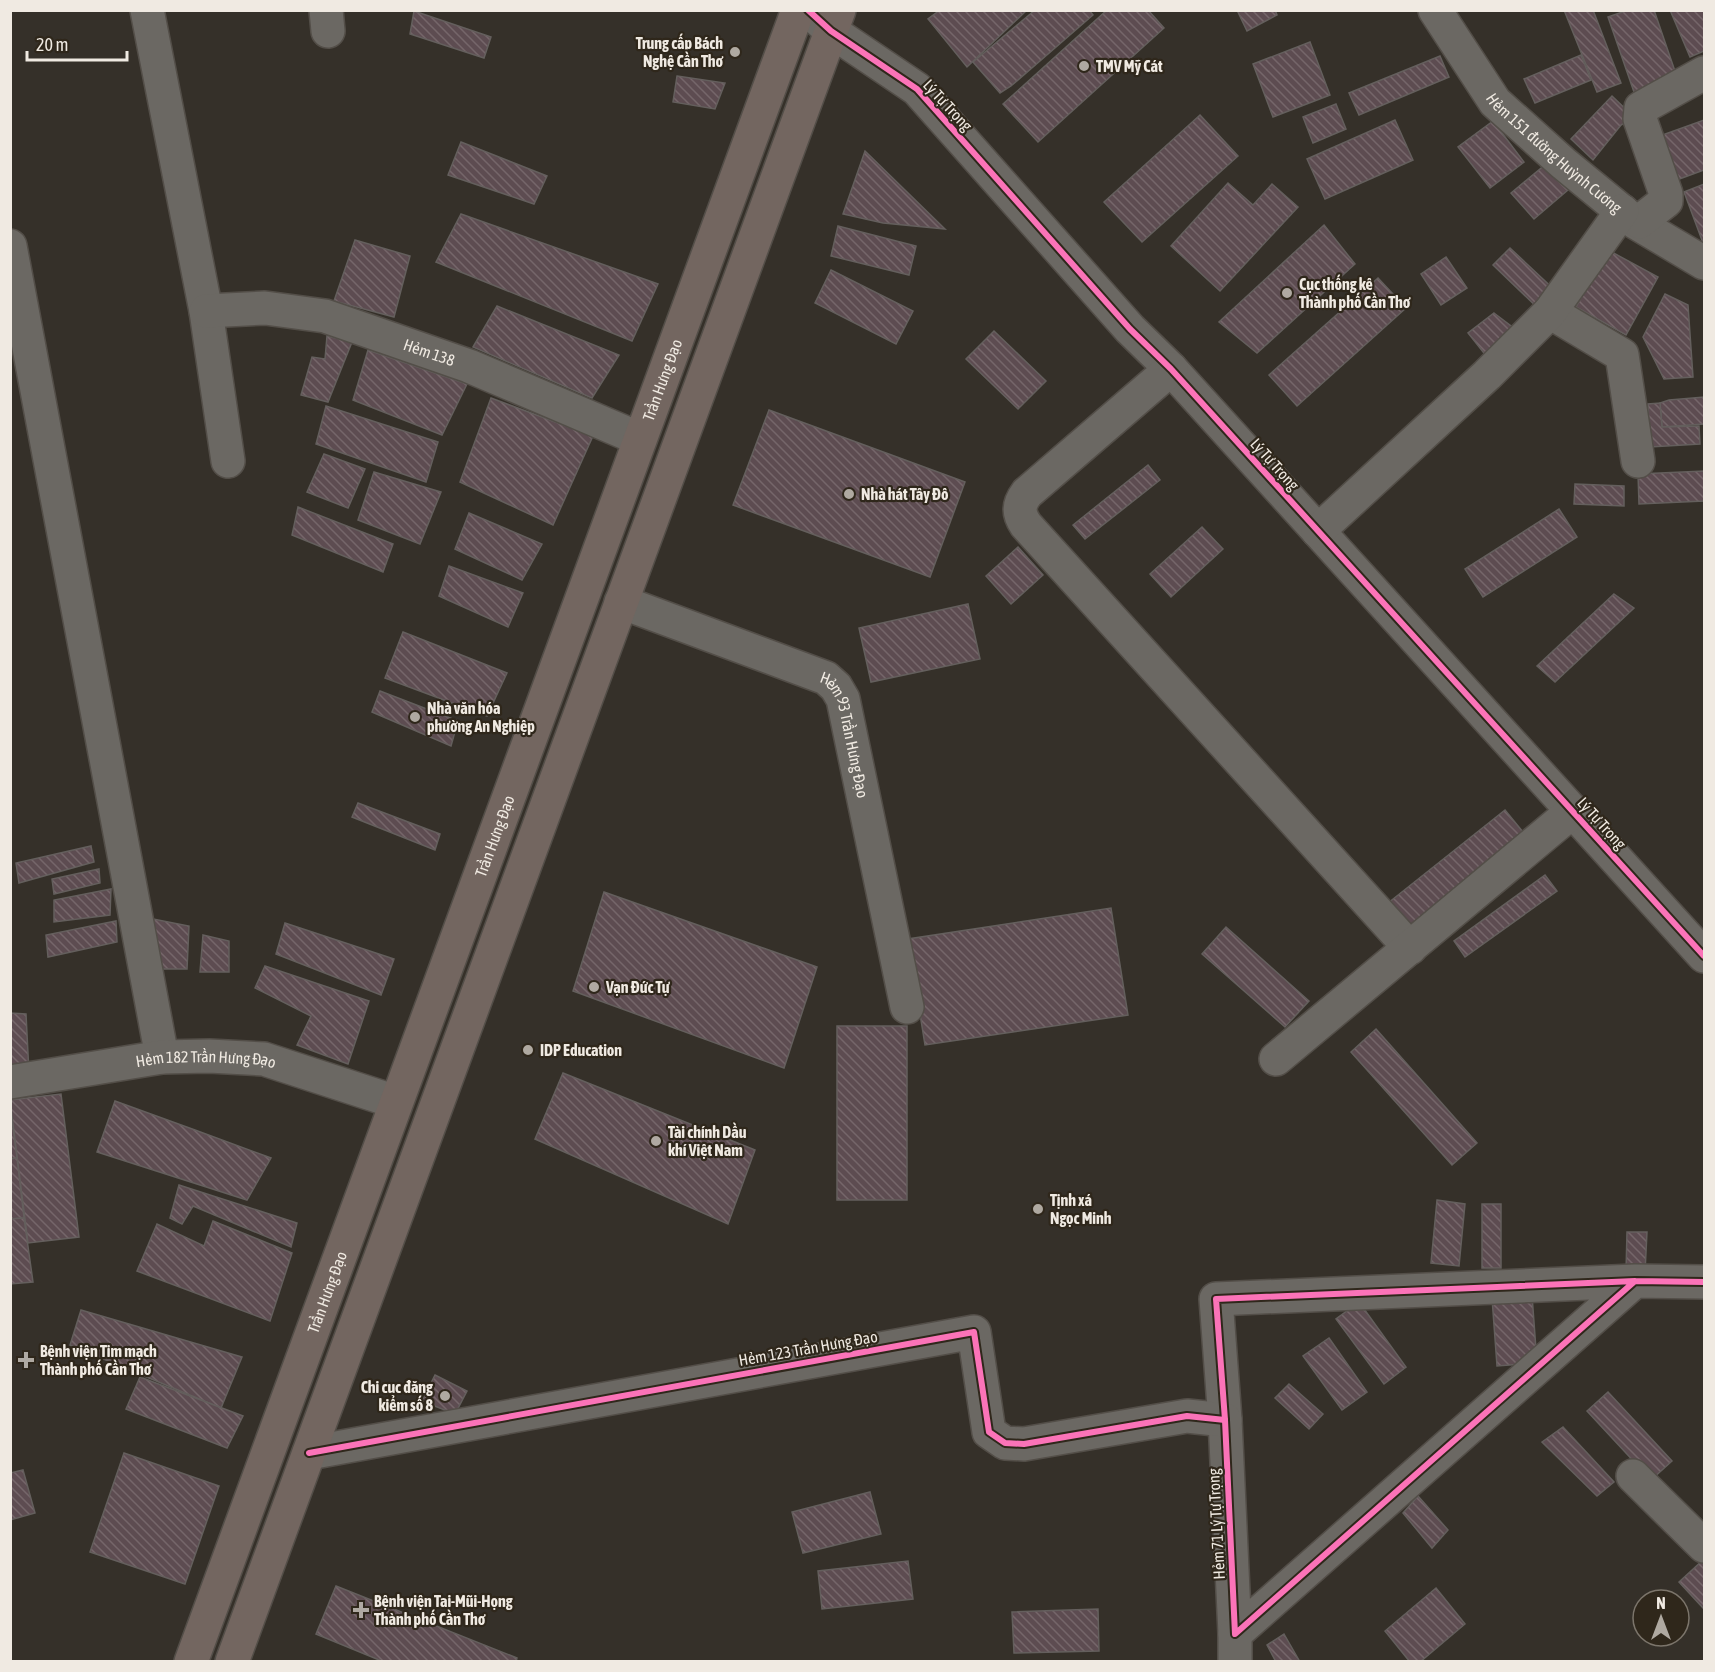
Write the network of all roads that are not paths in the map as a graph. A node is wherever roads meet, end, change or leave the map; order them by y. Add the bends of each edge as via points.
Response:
1 (147, 10) edge
2 (798, 10) edge
3 (1435, 10) edge
4 (826, 17) edge
5 (1704, 73) edge
6 (1630, 217) junction
7 (10, 246) edge
8 (1704, 263) edge
9 (206, 311) junction
10 (1550, 312) junction
11 (1171, 369) junction
12 (640, 439) junction
13 (228, 461) dead end
14 (1638, 461) dead end
15 (1318, 531) junction
16 (621, 602) junction
17 (1573, 811) junction
18 (1410, 948) junction
19 (1704, 956) edge
20 (907, 1007) dead end
21 (162, 1057) junction
22 (1276, 1059) dead end
23 (10, 1082) edge
24 (396, 1102) junction
25 (1635, 1281) junction
26 (1704, 1282) edge
27 (1225, 1420) junction
28 (309, 1453) junction
29 (1633, 1476) dead end
30 (1704, 1546) edge
31 (1235, 1648) edge
32 (191, 1662) edge
33 (232, 1662) edge

1 - 9 street
2 - 12 highway, Trần Hưng Đạo
3 - 6 street, Hẻm 151 đường Huỳnh Cương via 1495,102
4 - 11 street, Lý Tự Trọng via 916,89 1130,329
4 - 16 highway
5 - 6 street via 1641,108 1640,119 1666,201
6 - 8 street, Hẻm 151 đường Huỳnh Cương
6 - 10 street
7 - 21 street
9 - 12 street, Hẻm 138 via 265,308 325,316 469,366
9 - 13 street
10 - 14 street via 1622,355
10 - 15 street
11 - 15 street, Lý Tự Trọng
11 - 18 street via 1027,493 1019,508 1021,517
12 - 24 highway, Trần Hưng Đạo
15 - 17 street, Lý Tự Trọng
16 - 20 street, Hẻm 93 Trần Hưng Đạo via 826,678 836,687 843,699
16 - 28 highway
17 - 18 street
17 - 19 street, Lý Tự Trọng
18 - 22 street
21 - 23 street, Hẻm 182 Trần Hưng Đạo
21 - 24 street, Hẻm 182 Trần Hưng Đạo via 264,1059
24 - 32 highway, Trần Hưng Đạo
25 - 26 street, Hẻm 71 Lý Tự Trọng
25 - 27 street, Hẻm 71 Lý Tự Trọng via 1216,1299
25 - 31 street, Hẻm 71 Lý Tự Trọng
27 - 28 street, Hẻm 123 Trần Hưng Đạo via 1187,1416 1024,1444 1005,1443 988,1432 974,1332
27 - 31 street, Hẻm 71 Lý Tự Trọng
28 - 33 highway
29 - 30 street

